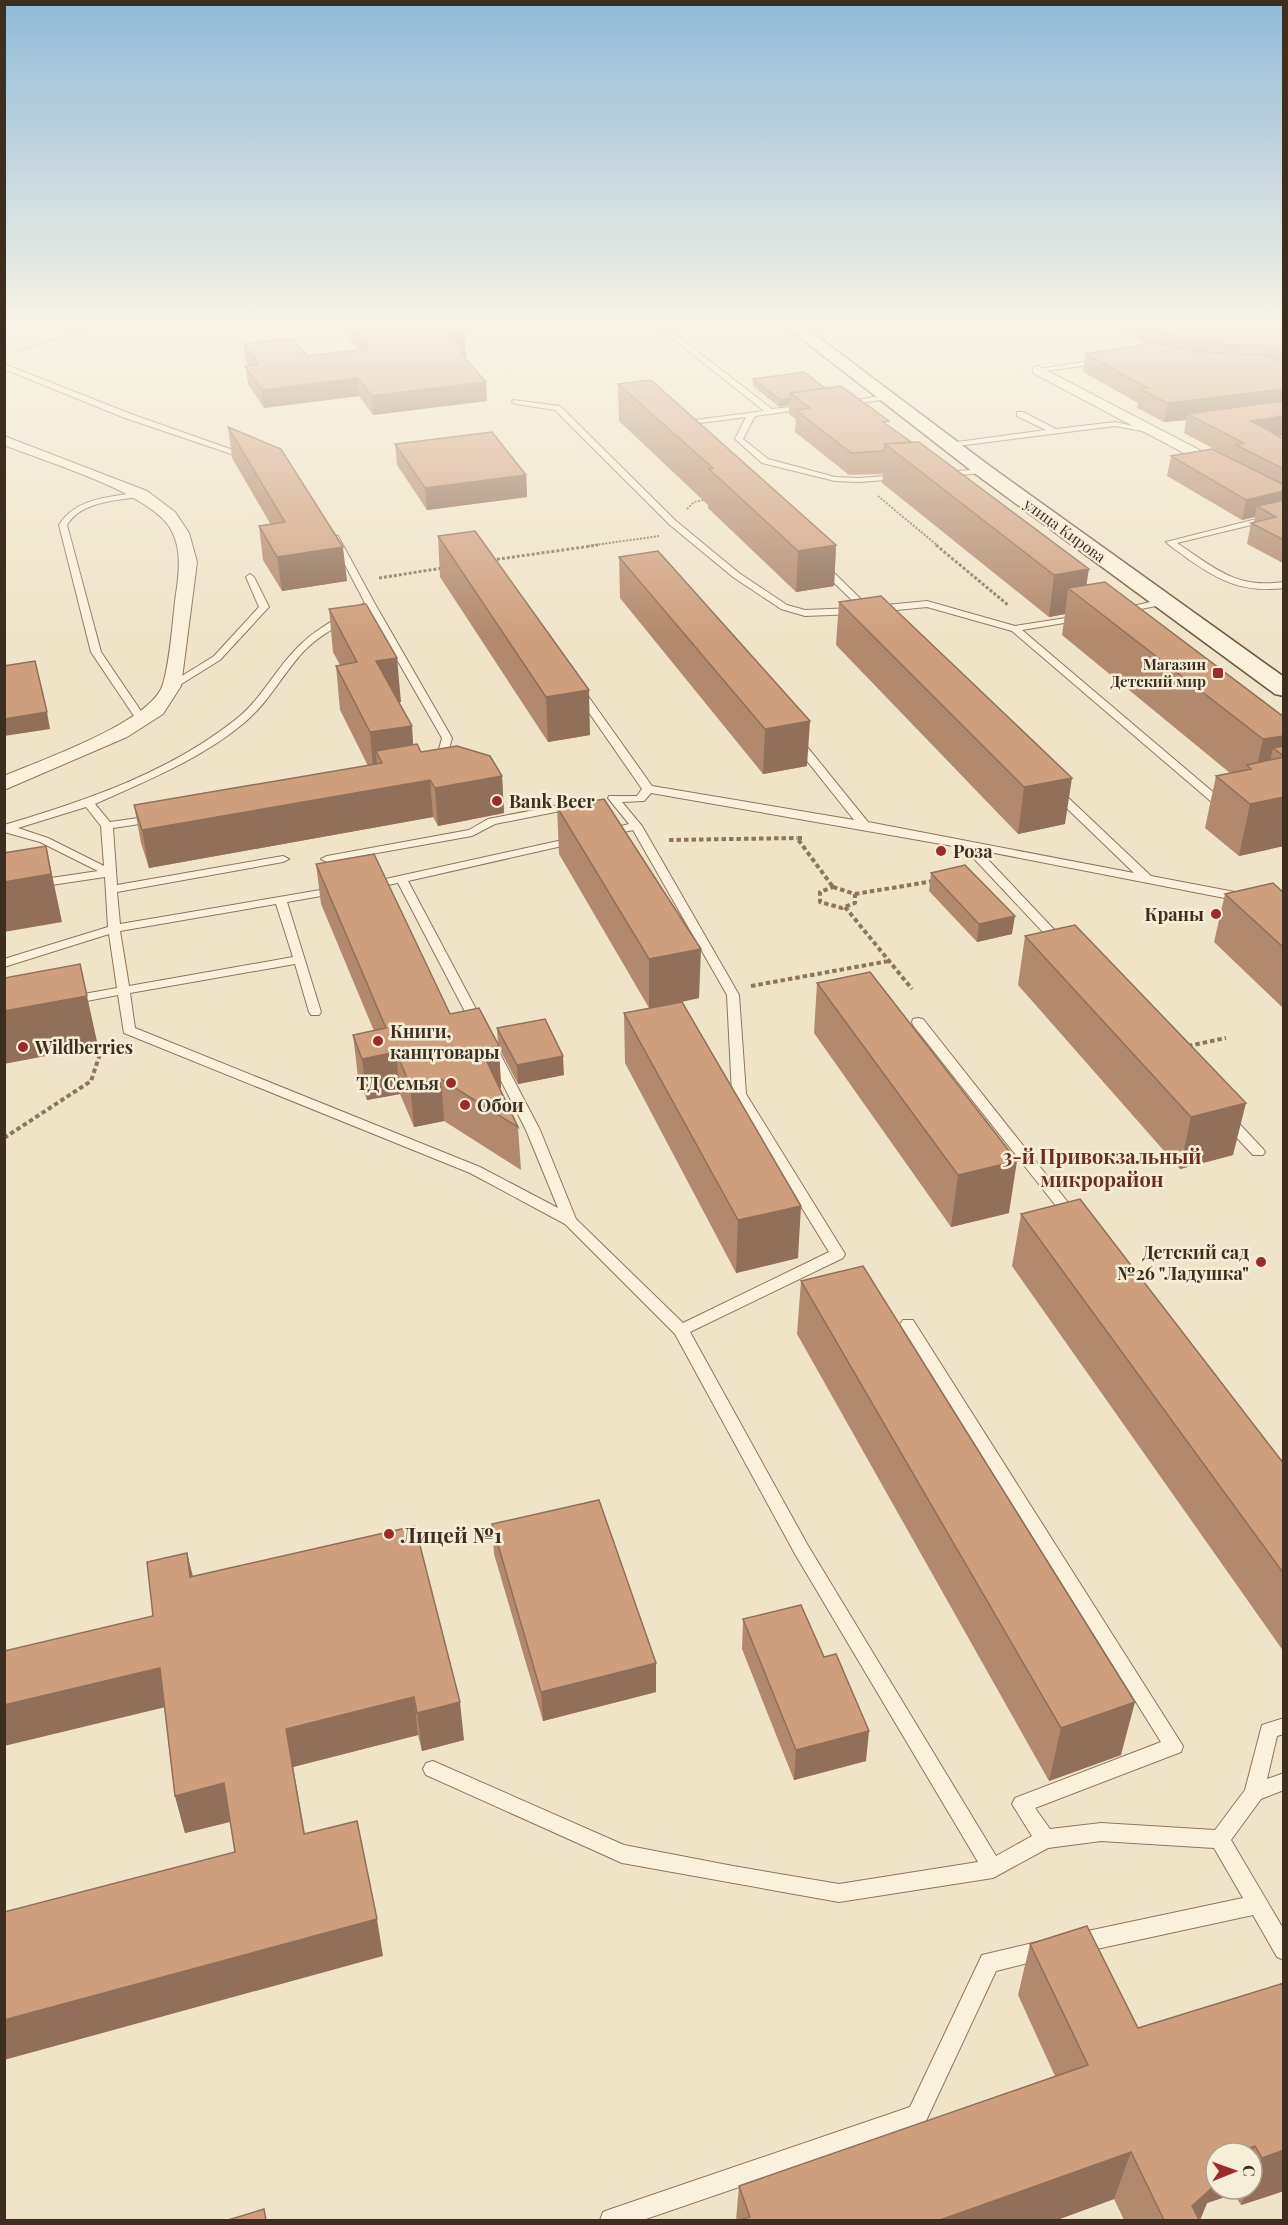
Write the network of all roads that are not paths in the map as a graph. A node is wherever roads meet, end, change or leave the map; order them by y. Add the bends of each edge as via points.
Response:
1 (166, 429) edge
2 (578, 429) edge
3 (678, 429) edge
4 (744, 429) edge
5 (928, 429) edge
6 (1050, 429) edge
7 (1084, 429) edge
8 (1141, 429) edge
9 (1149, 429) edge
10 (1170, 429) edge
11 (1153, 431) junction
12 (682, 433) edge
13 (1058, 433) junction
14 (4, 440) edge
15 (950, 445) junction
16 (256, 459) edge
17 (984, 471) junction
18 (928, 474) edge
19 (906, 476) edge
20 (141, 494) junction
21 (1284, 501) edge
22 (1284, 514) edge
23 (331, 531) edge
24 (819, 563) edge
25 (250, 577) dead end
26 (1284, 585) edge
27 (1163, 602) junction
28 (370, 604) junction
29 (867, 610) junction
30 (1108, 612) edge
31 (1097, 614) edge
32 (1015, 628) junction
33 (574, 683) edge
34 (172, 686) junction
35 (1284, 689) edge
36 (142, 720) junction
37 (789, 732) edge
38 (438, 773) edge
39 (1047, 782) edge
40 (4, 784) edge
41 (648, 789) junction
42 (1240, 798) edge
43 (602, 800) junction
44 (88, 803) junction
45 (166, 817) edge
46 (864, 825) junction
47 (107, 826) junction
48 (636, 826) junction
49 (6, 829) edge
50 (969, 846) junction
51 (283, 859) dead end
52 (327, 859) dead end
53 (110, 873) junction
54 (402, 880) junction
55 (1149, 881) junction
56 (4, 889) edge
57 (111, 890) junction
58 (1250, 899) edge
59 (280, 900) junction
60 (114, 929) junction
61 (1073, 957) edge
62 (300, 959) junction
63 (4, 963) edge
64 (121, 991) junction
65 (63, 1002) edge
66 (315, 1012) dead end
67 (918, 1022) dead end
68 (1218, 1110) edge
69 (1257, 1152) dead end
70 (570, 1221) junction
71 (1079, 1226) edge
72 (908, 1324) dead end
73 (681, 1330) junction
74 (1284, 1726) edge
75 (433, 1769) dead end
76 (1284, 1781) edge
77 (1254, 1793) junction
78 (1045, 1839) junction
79 (1220, 1839) junction
80 (993, 1869) junction
81 (1255, 1905) junction
82 (1284, 1950) edge
83 (611, 2220) edge

1 - 16 lane
2 - 29 lane via 674,523 736,575 784,607 806,613
3 - 12 lane
4 - 19 lane via 739,439 765,461 835,479
5 - 15 main road, улица Кирова
6 - 13 lane
7 - 13 lane
8 - 11 lane
9 - 11 street
10 - 11 street
11 - 21 street
13 - 15 lane
14 - 20 street
15 - 17 main road, улица Кирова
17 - 18 lane
17 - 27 main road, улица Кирова
20 - 34 street via 168,515 181,533 189,562
20 - 36 lane via 84,507 71,513 63,525 96,652
22 - 26 lane via 1170,542 1236,585 1267,589
23 - 28 lane
24 - 29 lane
25 - 34 lane via 264,608 217,658
27 - 30 lane
27 - 35 main road, улица Кирова
28 - 38 lane via 447,738
28 - 44 lane via 312,639 255,709 217,736 148,777
29 - 32 lane via 927,604
31 - 32 lane
32 - 42 lane via 1218,802
33 - 41 lane
34 - 36 street via 167,698
36 - 40 street via 74,755
37 - 46 lane
39 - 55 lane
41 - 43 lane via 640,799
41 - 46 lane
43 - 48 lane
43 - 52 lane via 492,821 472,833
44 - 47 lane
44 - 49 lane
45 - 47 lane
46 - 50 lane
47 - 53 lane
48 - 54 lane
48 - 73 lane via 730,990 739,1094 838,1254
49 - 53 lane via 44,840
50 - 55 lane
50 - 61 lane
51 - 57 lane
53 - 56 lane
53 - 57 lane
54 - 59 lane
54 - 70 lane via 533,1130
55 - 58 lane
57 - 60 lane
59 - 60 lane
59 - 62 lane
60 - 63 lane
60 - 64 lane
62 - 64 lane
62 - 66 lane
64 - 65 lane
64 - 70 lane via 129,1030 475,1170
67 - 71 lane
68 - 69 lane
70 - 73 lane
72 - 78 lane via 1174,1746 1022,1804
73 - 80 lane via 801,1550
74 - 77 lane via 1269,1731
75 - 80 lane via 622,1854 733,1875 839,1893
76 - 77 lane
77 - 79 lane
78 - 79 lane via 1101,1832
78 - 80 lane
79 - 81 lane
81 - 82 lane
81 - 83 lane via 989,1962 916,2115

